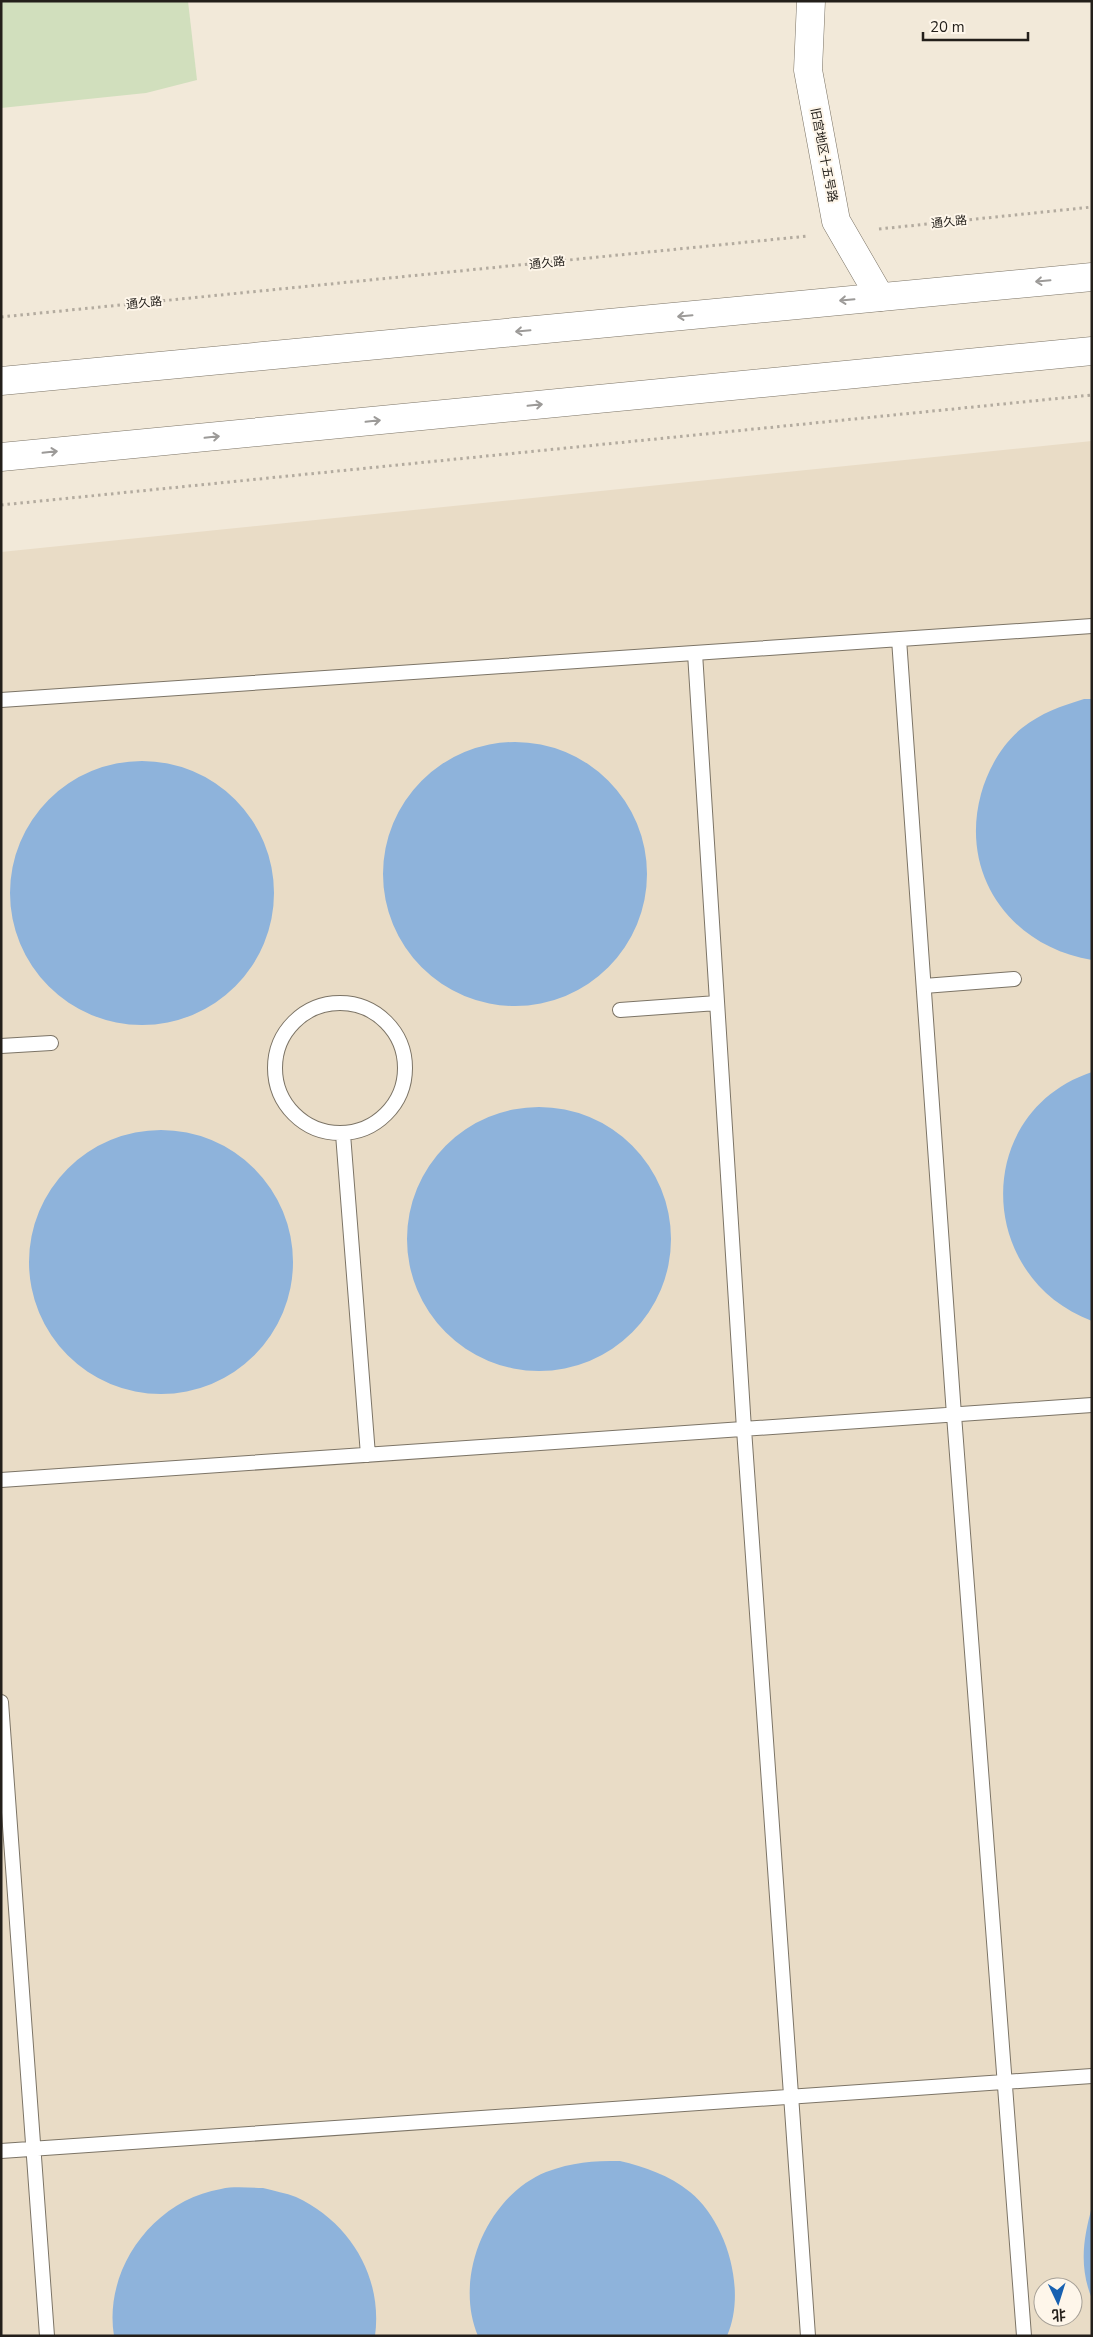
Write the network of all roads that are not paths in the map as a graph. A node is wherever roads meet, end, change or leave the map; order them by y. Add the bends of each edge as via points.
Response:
1 (811, 1) edge
2 (1092, 277) edge
3 (880, 297) junction
4 (1092, 351) edge
5 (1, 381) edge
6 (1, 457) edge
7 (1092, 626) edge
8 (900, 639) junction
9 (695, 653) junction
10 (1, 700) edge
11 (1014, 979) dead end
12 (924, 986) junction
13 (717, 1003) junction
14 (620, 1010) dead end
15 (51, 1042) dead end
16 (1, 1046) edge
17 (344, 1134) junction
18 (1092, 1405) edge
19 (954, 1415) junction
20 (744, 1429) junction
21 (368, 1455) junction
22 (1, 1480) edge
23 (1, 1702) edge
24 (1092, 2076) edge
25 (1005, 2082) junction
26 (791, 2097) junction
27 (34, 2149) junction
28 (1, 2151) edge
29 (47, 2336) edge
30 (808, 2336) edge
31 (1024, 2336) edge

1 - 3 main road, 旧宫地区十五号路 via 808,70 836,221
2 -> 3 main road
3 -> 5 main road
6 -> 4 main road
7 - 8 lane
8 - 9 lane
8 - 12 lane
9 - 10 lane
9 - 13 lane
11 - 12 lane
12 - 19 lane
13 - 14 lane
13 - 20 lane
15 - 16 lane
17 - 17 lane via 317,1130 290,1112 276,1086 274,1058 283,1034 300,1016 326,1004 349,1003 376,1013 394,1029 405,1053 405,1084 393,1108 372,1127
17 - 21 lane
18 - 19 lane
19 - 20 lane
19 - 25 lane
20 - 21 lane
20 - 26 lane
21 - 22 lane
23 - 27 lane
24 - 25 lane
25 - 26 lane
25 - 31 lane
26 - 27 lane
26 - 30 lane
27 - 28 lane
27 - 29 lane

